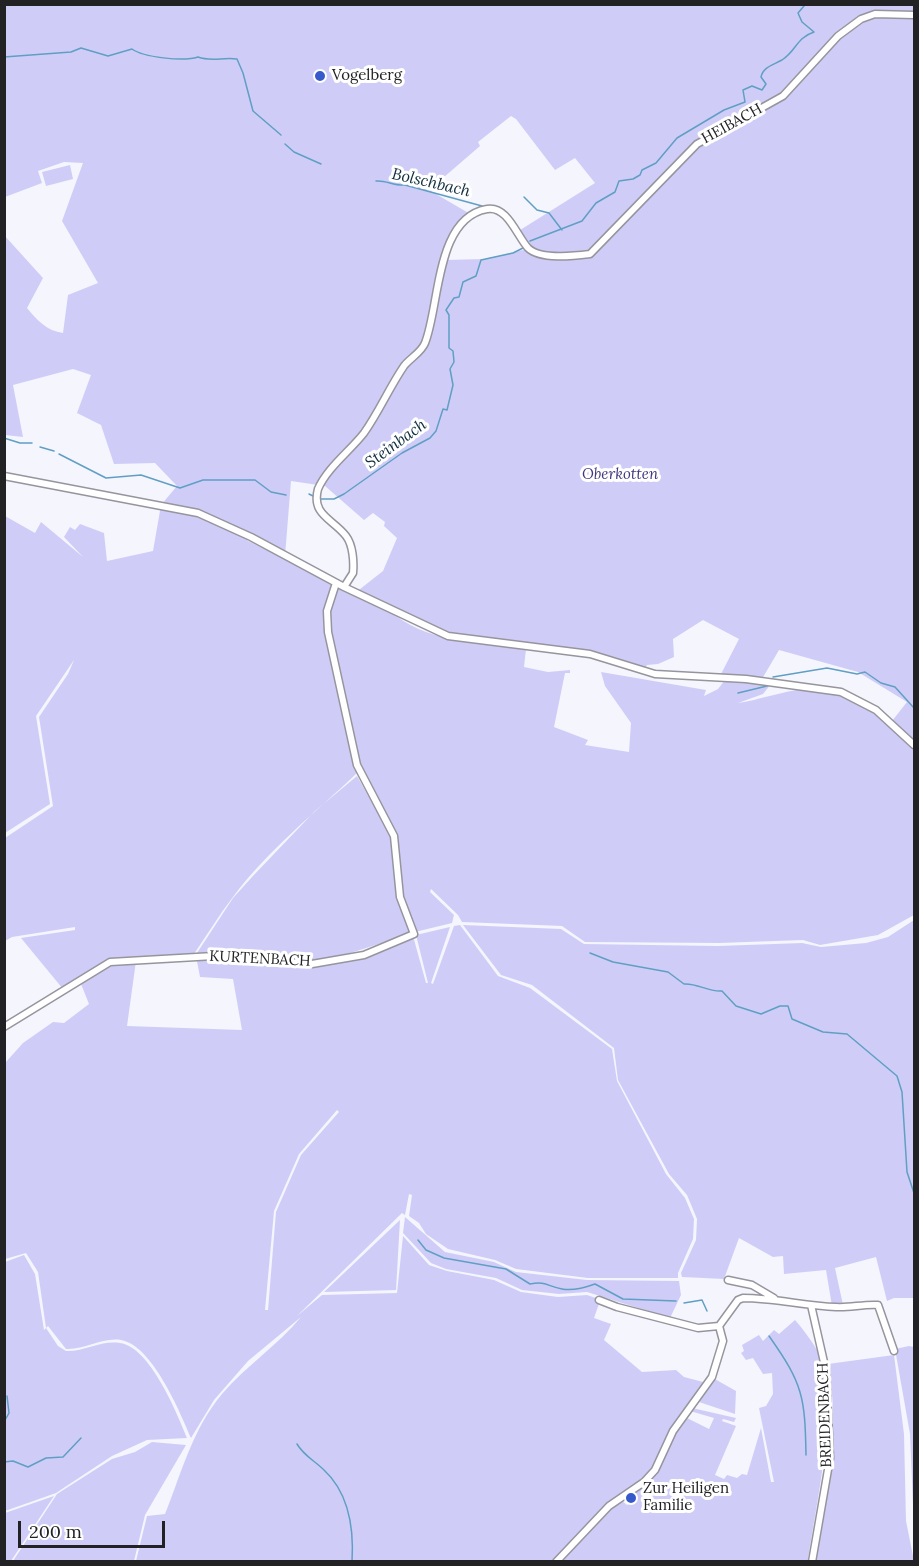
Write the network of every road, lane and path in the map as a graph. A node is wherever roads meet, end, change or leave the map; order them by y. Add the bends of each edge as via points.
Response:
1 (915, 15) edge
2 (4, 476) edge
3 (336, 583) junction
4 (344, 587) junction
5 (915, 745) edge
6 (4, 1027) edge
7 (728, 1280) dead end
8 (776, 1299) junction
9 (599, 1300) dead end
10 (811, 1305) junction
11 (719, 1326) junction
12 (894, 1351) dead end
13 (556, 1562) edge
14 (812, 1562) edge

1 - 4 street, HEIBACH via 875,14 861,19 838,36 783,96 697,144 590,254 555,256 528,248 497,210 469,217 447,247 423,346 406,364 370,423 323,480 317,493 322,516 344,534 351,548 353,573
2 - 3 street via 198,513
3 - 4 street
3 - 6 street, KURTENBACH via 327,612 328,632 357,765 394,836 400,897 414,934 364,955 312,964 214,956 110,962
4 - 5 street via 448,636 594,655 662,675 746,679 851,696 872,707
7 - 8 street via 753,1286
8 - 10 street
8 - 11 street via 738,1300
9 - 11 street via 698,1328
10 - 12 street via 878,1305
10 - 14 street, BREIDENBACH via 826,1371 830,1458
11 - 13 street via 723,1341 712,1377 673,1431 655,1470 609,1506

